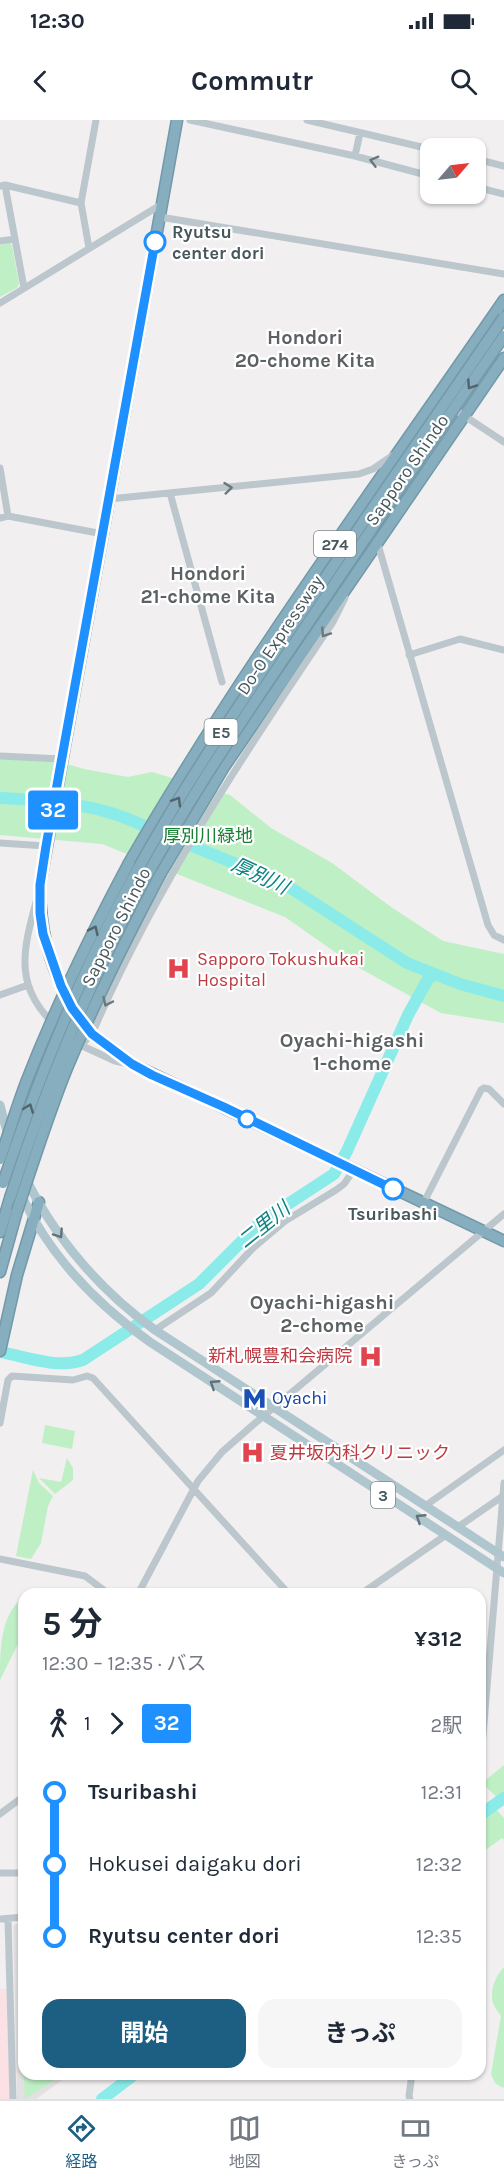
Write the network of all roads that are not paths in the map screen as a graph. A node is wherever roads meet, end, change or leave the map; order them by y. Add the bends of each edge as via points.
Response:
1 (96, 120) edge
2 (177, 120) edge
3 (190, 120) edge
4 (307, 120) edge
5 (360, 133) junction
6 (420, 147) edge
7 (355, 156) junction
8 (486, 161) edge
9 (504, 164) edge
10 (420, 173) edge
11 (2, 186) edge
12 (486, 190) edge
13 (504, 194) edge
14 (81, 203) junction
15 (162, 204) junction
16 (160, 217) junction
17 (15, 239) junction
18 (0, 241) edge
19 (89, 248) junction
20 (504, 274) edge
21 (24, 288) junction
22 (504, 300) edge
23 (0, 303) edge
24 (504, 317) edge
25 (504, 336) edge
26 (504, 358) edge
27 (438, 398) junction
28 (464, 416) junction
29 (504, 442) edge
30 (402, 448) junction
31 (0, 468) edge
32 (170, 493) junction
33 (109, 500) junction
34 (8, 516) junction
35 (0, 518) edge
36 (103, 534) junction
37 (377, 542) junction
38 (363, 563) junction
39 (504, 650) edge
40 (409, 655) junction
41 (222, 682) dead end
42 (0, 756) edge
43 (61, 765) junction
44 (47, 841) junction
45 (0, 843) edge
46 (40, 885) junction
47 (504, 940) edge
48 (27, 986) junction
49 (0, 995) edge
50 (92, 1034) junction
51 (78, 1044) junction
52 (132, 1064) junction
53 (504, 1104) edge
54 (0, 1105) edge
55 (3, 1131) edge
56 (0, 1149) edge
57 (0, 1159) edge
58 (349, 1169) junction
59 (4, 1191) edge
60 (39, 1202) junction
61 (423, 1204) junction
62 (504, 1214) edge
63 (33, 1221) junction
64 (482, 1231) junction
65 (0, 1232) edge
66 (504, 1241) edge
67 (0, 1272) edge
68 (152, 1328) junction
69 (1, 1347) edge
70 (274, 1407) junction
71 (263, 1416) junction
72 (0, 1423) edge
73 (504, 1450) edge
74 (504, 1483) edge
75 (194, 1488) junction
76 (503, 1496) edge
77 (425, 1506) junction
78 (458, 1527) junction
79 (446, 1535) junction
80 (500, 1555) edge
81 (0, 1559) edge
82 (500, 1570) edge
83 (101, 1588) edge
84 (141, 1588) edge
85 (285, 1588) edge
86 (370, 1588) edge
87 (486, 1711) edge
88 (18, 1800) edge
89 (0, 1814) edge
90 (18, 1873) edge
91 (0, 1874) edge
92 (4, 1919) edge
93 (411, 2080) edge
94 (13, 2099) edge
95 (410, 2099) edge

1 - 14 street
2 - 15 highway
3 - 7 street
4 - 5 street
5 - 6 street
5 - 7 street
10 -> 7 street
8 - 9 street
11 - 14 street
11 - 17 street
12 - 13 street
14 - 19 street
15 - 16 highway
15 - 19 street
16 - 20 street
16 - 33 highway
17 - 18 street
17 - 21 street
19 - 21 street
21 - 23 street
22 - 27 highway, Sapporo Shindo / 274
59 -> 24 highway, Do-O Expressway / E5, bridge via 22,1126 68,1010 101,938 176,801
25 -> 59 highway, Do-O Expressway / E5, bridge via 263,688 157,857 110,945
26 - 28 highway, Sapporo Shindo / 274
27 - 28 street
27 - 30 highway, Sapporo Shindo / 274
28 - 29 street
28 - 37 highway, Sapporo Shindo / 274
32 -> 30 street via 359,474 381,465
57 -> 30 highway, Sapporo Shindo / 274, bridge via 26,1081 61,999 101,916 170,791
31 - 34 street
32 - 33 street
32 - 41 street
33 - 36 highway
34 - 35 street
34 - 36 street
36 - 43 highway
37 - 38 highway, Sapporo Shindo / 274
37 - 40 street
38 -> 50 street via 333,622 217,797 172,875
38 - 67 highway, Sapporo Shindo / 274, bridge via 224,767 144,904 86,1024 47,1123
39 - 40 street via 460,639
40 - 47 street via 488,925 494,935
42 - 43 street
43 - 44 highway
44 - 45 street
44 - 46 highway
46 - 48 street via 25,951
46 - 50 highway via 40,913 51,962 72,1008
48 - 49 street
48 - 51 street via 45,1016
50 - 51 street
50 - 52 highway
51 - 52 street via 115,1061
52 - 58 highway
53 - 61 street via 489,1089 481,1090
54 - 55 main road, 3
55 - 60 main road, 3
56 - 63 main road, 3
58 - 61 highway
58 - 68 street via 344,1184 272,1232 211,1293
59 - 65 highway, Do-O Expressway / E5
60 - 63 highway
60 -> 68 main road, 3 via 59,1236 81,1262 119,1303
61 - 64 highway
62 - 64 street
63 - 69 highway via 16,1275
71 -> 63 main road, 3 via 126,1325 81,1282
64 - 66 highway
64 - 70 street
68 - 70 main road, 3
70 - 71 street
70 - 77 main road, 3
71 - 75 street via 227,1448
79 -> 71 main road, 3
72 - 75 street via 12,1376 73,1380 90,1376
73 - 77 street
74 - 76 street
75 - 84 street
75 - 85 street
76 - 78 street
76 - 80 street
77 - 78 main road, 3
78 - 80 main road, 3
79 - 82 main road, 3
79 - 86 street
80 - 82 street
81 - 83 street via 85,1576
82 - 87 street
88 - 89 street
90 - 91 street
92 - 94 street
93 - 95 street

